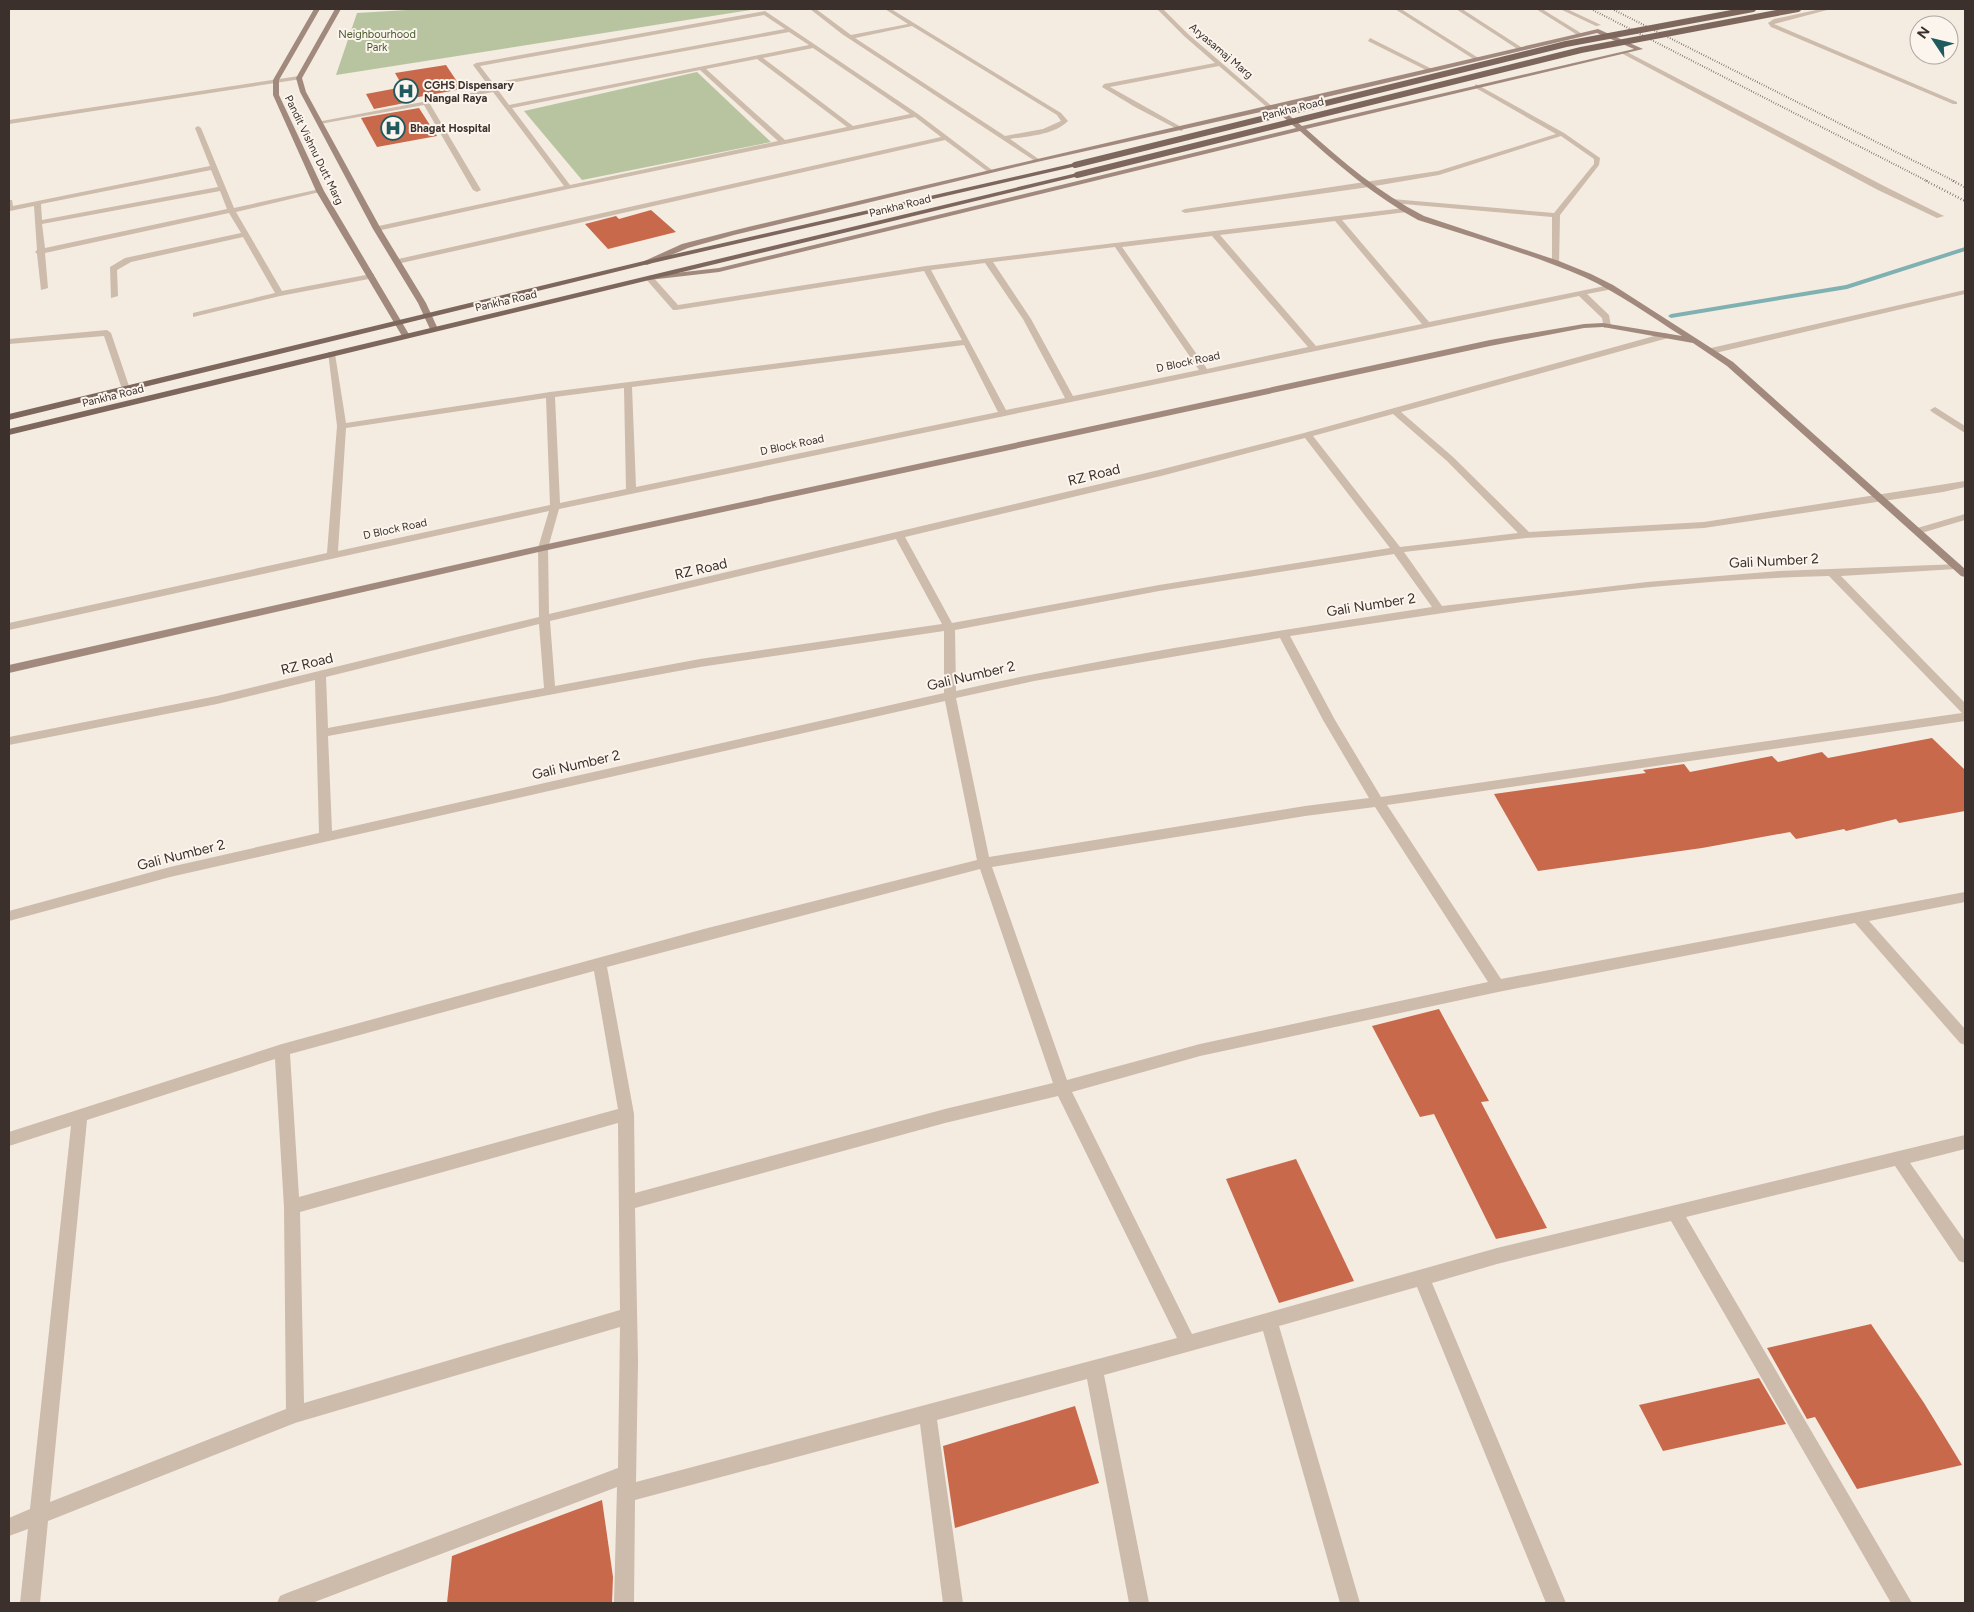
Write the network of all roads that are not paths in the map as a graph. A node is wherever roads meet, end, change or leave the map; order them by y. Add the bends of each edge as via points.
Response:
1 (317, 9) edge
2 (338, 9) edge
3 (813, 9) edge
4 (888, 9) edge
5 (1160, 9) edge
6 (1398, 9) edge
7 (1459, 9) edge
8 (1539, 9) edge
9 (1563, 9) edge
10 (1753, 9) edge
11 (1798, 9) edge
12 (1828, 9) edge
13 (915, 24) junction
14 (1598, 25) dead end
15 (789, 30) junction
16 (1581, 35) junction
17 (851, 37) junction
18 (1370, 40) dead end
19 (813, 46) junction
20 (1521, 48) junction
21 (1625, 53) junction
22 (758, 57) junction
23 (1477, 59) junction
24 (1222, 64) junction
25 (701, 68) junction
26 (1430, 70) junction
27 (299, 78) junction
28 (276, 80) junction
29 (1476, 86) junction
30 (493, 87) junction
31 (426, 103) junction
32 (1955, 103) dead end
33 (507, 107) junction
34 (1273, 107) junction
35 (916, 115) junction
36 (9, 122) edge
37 (320, 122) junction
38 (198, 128) dead end
39 (1300, 128) junction
40 (854, 129) junction
41 (1181, 129) junction
42 (1562, 134) junction
43 (946, 138) junction
44 (1005, 138) junction
45 (784, 144) junction
46 (1037, 160) junction
47 (214, 167) junction
48 (990, 171) junction
49 (1369, 185) junction
50 (568, 187) junction
51 (222, 188) junction
52 (320, 190) junction
53 (477, 190) dead end
54 (1392, 201) junction
55 (9, 202) edge
56 (37, 203) junction
57 (231, 210) junction
58 (1185, 210) dead end
59 (1404, 210) junction
60 (1556, 215) junction
61 (1940, 216) dead end
62 (1338, 219) junction
63 (38, 223) junction
64 (377, 230) junction
65 (245, 234) junction
66 (1215, 234) junction
67 (1117, 245) junction
68 (39, 252) junction
69 (988, 260) junction
70 (397, 262) junction
71 (644, 263) junction
72 (1556, 263) junction
73 (926, 268) junction
74 (371, 276) junction
75 (649, 278) junction
76 (1610, 286) junction
77 (44, 288) dead end
78 (1965, 292) edge
79 (1581, 293) junction
80 (280, 294) junction
81 (114, 296) dead end
82 (196, 315) dead end
83 (427, 317) junction
84 (399, 323) junction
85 (1427, 325) junction
86 (1607, 326) junction
87 (434, 329) junction
88 (406, 336) junction
89 (1665, 336) junction
90 (1694, 341) junction
91 (9, 342) edge
92 (967, 342) junction
93 (1313, 348) junction
94 (1711, 351) junction
95 (331, 354) junction
96 (1204, 371) junction
97 (628, 384) junction
98 (126, 389) junction
99 (550, 395) junction
100 (1070, 399) junction
101 (1395, 410) junction
102 (1935, 410) dead end
103 (1003, 413) junction
104 (9, 418) edge
105 (342, 426) junction
106 (1965, 430) edge
107 (9, 432) edge
108 (1308, 435) junction
109 (1965, 484) edge
110 (631, 491) junction
111 (1881, 498) junction
112 (555, 507) junction
113 (1965, 517) edge
114 (1918, 531) junction
115 (1526, 535) junction
116 (900, 536) junction
117 (543, 548) junction
118 (1397, 550) junction
119 (332, 556) junction
120 (1956, 566) junction
121 (1832, 573) junction
122 (1965, 574) edge
123 (1439, 610) junction
124 (544, 619) junction
125 (9, 626) edge
126 (949, 627) junction
127 (1283, 634) junction
128 (9, 669) edge
129 (320, 674) junction
130 (550, 691) junction
131 (950, 696) junction
132 (1965, 710) edge
133 (1965, 717) edge
134 (322, 734) junction
135 (9, 741) edge
136 (1378, 802) junction
137 (326, 837) junction
138 (984, 863) junction
139 (1965, 897) edge
140 (9, 916) edge
141 (1858, 917) junction
142 (600, 964) junction
143 (1498, 986) junction
144 (1965, 1039) edge
145 (282, 1050) junction
146 (1062, 1088) junction
147 (626, 1114) junction
148 (80, 1116) junction
149 (9, 1139) edge
150 (1965, 1142) edge
151 (1898, 1158) junction
152 (627, 1203) junction
153 (292, 1207) junction
154 (1675, 1213) junction
155 (1965, 1255) edge
156 (1422, 1278) junction
157 (628, 1316) junction
158 (1269, 1321) junction
159 (1188, 1343) junction
160 (1094, 1369) junction
161 (927, 1413) junction
162 (295, 1414) junction
163 (626, 1474) junction
164 (626, 1494) junction
165 (41, 1514) junction
166 (9, 1527) edge
167 (30, 1603) edge
168 (287, 1603) edge
169 (624, 1603) edge
170 (953, 1603) edge
171 (1139, 1603) edge
172 (1350, 1603) edge
173 (1556, 1603) edge
174 (1902, 1603) edge

1 - 28 street, Pandit Vishnu Dutt Marg
2 - 27 street, Pandit Vishnu Dutt Marg
3 - 17 street
4 - 13 street
5 - 24 street, Aryasamaj Marg
6 - 23 street
7 - 20 street
8 - 16 street
9 - 14 street
10 - 71 main road, Pankha Road, bridge via 1566,44 1075,165
11 - 75 main road, Pankha Road, bridge via 1581,50
12 - 32 street via 1771,23 1812,44
13 - 17 street
13 - 44 street via 1066,121 1047,130
15 - 19 street
15 - 30 street
15 - 30 street via 765,13 476,65
16 - 20 street
16 - 21 street via 1602,31 1640,49
17 - 44 street
18 - 26 street
19 - 22 street
19 - 35 street
20 - 23 street
21 - 29 street
21 - 61 street
22 - 25 street
22 - 40 street
23 - 26 street
24 - 34 street, Aryasamaj Marg
24 - 41 street via 1104,86
25 - 33 street
25 - 45 street
26 - 34 street
27 - 28 street
27 - 37 street, Pandit Vishnu Dutt Marg
28 - 36 street
28 - 52 street, Pandit Vishnu Dutt Marg via 276,95 282,110
29 - 39 street
29 - 42 street
30 - 31 street
30 - 33 street
31 - 37 street
31 - 53 street
33 - 50 street
34 - 39 street
34 - 41 street
35 - 40 street
35 - 43 street
37 - 64 street, Pandit Vishnu Dutt Marg
38 - 47 street
39 - 49 street
39 - 75 street via 719,270
40 - 45 street
41 - 46 street
42 - 49 street via 1439,173
42 - 60 street via 1597,158 1597,164
43 - 48 street
43 - 70 street
44 - 46 street
45 - 50 street
46 - 48 street
47 - 51 street
47 - 56 street
48 - 71 street via 732,233 685,246
49 - 54 street
49 - 58 street
50 - 64 street
51 - 57 street
51 - 63 street
52 - 57 street
52 - 74 street, Pandit Vishnu Dutt Marg
54 - 59 street
54 - 60 street
55 - 56 street via 10,209
56 - 63 street
57 - 65 street
57 - 68 street
59 - 62 street
59 - 72 street
60 - 72 street
62 - 66 street
62 - 85 street
63 - 68 street
64 - 70 street, Pandit Vishnu Dutt Marg
65 - 80 street
65 - 81 street via 128,260 113,269
66 - 67 street
66 - 93 street
67 - 69 street
67 - 96 street
68 - 77 street
69 - 73 street
69 - 100 street via 1027,319
70 - 83 street, Pandit Vishnu Dutt Marg
71 - 83 main road, Pankha Road
72 - 76 street
73 - 75 street via 676,308
73 - 92 street
74 - 80 street
74 - 84 street, Pandit Vishnu Dutt Marg
75 - 87 main road, Pankha Road
76 - 79 street, D Block Road
76 - 90 street
78 - 94 street
79 - 85 street, D Block Road
79 - 86 street via 1606,317
80 - 82 street
83 - 84 main road, Pankha Road
83 - 87 street, Pandit Vishnu Dutt Marg
84 - 88 street, Pandit Vishnu Dutt Marg
84 - 98 main road, Pankha Road
85 - 93 street, D Block Road
86 - 89 street
86 - 117 street via 1584,326 1471,347
87 - 88 main road, Pankha Road
88 - 95 main road, Pankha Road
89 - 90 street
89 - 101 street, RZ Road
90 - 94 street
91 - 98 street via 107,333
92 - 97 street
92 - 103 street
93 - 96 street, D Block Road
94 - 111 street via 1730,364
95 - 105 street
95 - 107 main road, Pankha Road
96 - 100 street, D Block Road
97 - 99 street
97 - 110 street
98 - 104 main road, Pankha Road
99 - 105 street
99 - 112 street
100 - 103 street, D Block Road
101 - 108 street, RZ Road
101 - 115 street via 1450,459
102 - 106 street
103 - 110 street, D Block Road
105 - 119 street
108 - 116 street, RZ Road
108 - 118 street
109 - 111 street
110 - 112 street, D Block Road
111 - 114 street
111 - 115 street via 1704,525
112 - 117 street
112 - 119 street, D Block Road
113 - 114 street
114 - 120 street
115 - 118 street
116 - 124 street, RZ Road
116 - 126 street
117 - 124 street
117 - 128 street
118 - 123 street
118 - 126 street via 1159,588
119 - 125 street, D Block Road
120 - 121 street, Gali Number 2
120 - 122 street
121 - 123 street, Gali Number 2 via 1647,585
121 - 132 street
123 - 127 street, Gali Number 2
124 - 129 street, RZ Road
124 - 130 street
126 - 130 street via 700,663
126 - 131 street
127 - 131 street, Gali Number 2 via 1034,677
127 - 136 street
129 - 134 street
129 - 135 street, RZ Road via 217,700
130 - 134 street
131 - 137 street, Gali Number 2
131 - 138 street
133 - 136 street
134 - 137 street
136 - 138 street
136 - 143 street
137 - 140 street, Gali Number 2 via 170,872
138 - 142 street
138 - 146 street
139 - 141 street
141 - 143 street
141 - 144 street
142 - 145 street
142 - 147 street
143 - 146 street via 1200,1050
145 - 148 street
145 - 153 street
146 - 152 street via 945,1116
146 - 159 street
147 - 152 street
147 - 153 street
148 - 149 street
148 - 165 street
150 - 151 street
151 - 154 street
151 - 155 street
152 - 157 street
153 - 162 street
154 - 156 street via 1497,1256
154 - 174 street
156 - 158 street
156 - 173 street
157 - 162 street
157 - 163 street
158 - 159 street
158 - 172 street
159 - 160 street
160 - 161 street
160 - 171 street
161 - 164 street
161 - 170 street
162 - 165 street
163 - 164 street
163 - 168 street
164 - 169 street
165 - 166 street
165 - 167 street

